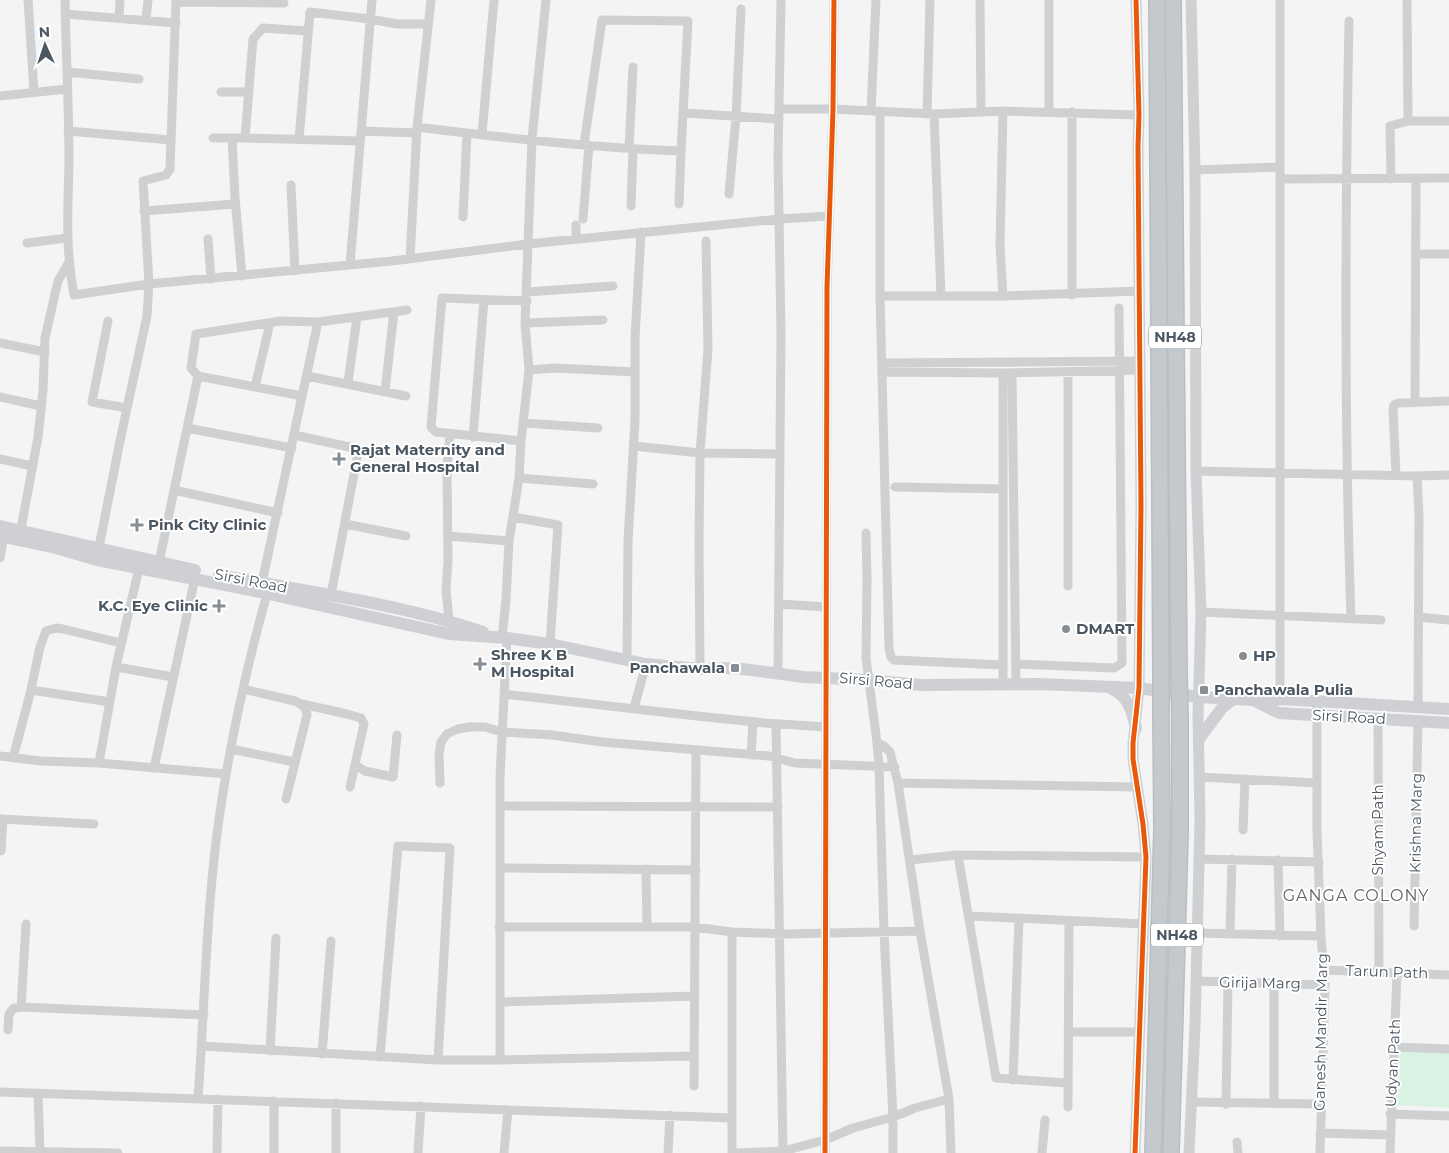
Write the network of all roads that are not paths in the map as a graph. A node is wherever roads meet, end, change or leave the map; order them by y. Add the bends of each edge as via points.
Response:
1 (28, 0) edge
2 (65, 0) edge
3 (120, 0) edge
4 (148, 0) edge
5 (372, 0) edge
6 (431, 0) edge
7 (494, 0) edge
8 (546, 0) edge
9 (781, 0) edge
10 (834, 0) edge
11 (876, 0) edge
12 (930, 0) edge
13 (980, 0) edge
14 (1049, 0) edge
15 (1136, 0) edge
16 (1156, 0) edge
17 (1173, 0) edge
18 (1191, 0) edge
19 (1280, 0) edge
20 (1407, 0) edge
21 (176, 1) edge
22 (253, 1) edge
23 (284, 3) dead end
24 (741, 9) dead end
25 (65, 14) junction
26 (119, 18) junction
27 (370, 19) junction
28 (146, 20) junction
29 (1349, 21) dead end
30 (176, 23) junction
31 (428, 24) junction
32 (308, 31) junction
33 (633, 67) dead end
34 (67, 72) junction
35 (139, 79) dead end
36 (67, 89) junction
37 (34, 92) junction
38 (221, 92) dead end
39 (249, 92) junction
40 (0, 96) edge
41 (779, 109) junction
42 (833, 109) junction
43 (876, 111) junction
44 (1003, 111) junction
45 (684, 112) junction
46 (981, 112) junction
47 (1049, 112) junction
48 (1072, 112) junction
49 (931, 114) junction
50 (1139, 115) junction
51 (736, 117) junction
52 (779, 119) junction
53 (1408, 121) junction
54 (1449, 121) edge
55 (417, 130) junction
56 (68, 131) junction
57 (467, 133) junction
58 (482, 134) junction
59 (360, 136) junction
60 (213, 138) dead end
61 (232, 138) junction
62 (245, 138) junction
63 (299, 139) junction
64 (532, 139) junction
65 (171, 140) junction
66 (587, 145) junction
67 (631, 149) junction
68 (681, 151) junction
69 (1280, 167) junction
70 (1195, 170) junction
71 (1449, 178) edge
72 (1280, 179) junction
73 (1391, 179) junction
74 (1416, 179) junction
75 (1346, 180) junction
76 (291, 185) dead end
77 (729, 194) dead end
78 (235, 204) junction
79 (679, 204) dead end
80 (631, 206) dead end
81 (144, 211) junction
82 (829, 216) junction
83 (463, 217) dead end
84 (780, 218) junction
85 (641, 232) junction
86 (67, 238) junction
87 (576, 239) junction
88 (208, 240) dead end
89 (706, 241) dead end
90 (27, 243) dead end
91 (528, 244) junction
92 (1416, 254) junction
93 (1449, 254) edge
94 (410, 259) junction
95 (68, 262) junction
96 (350, 266) junction
97 (295, 271) junction
98 (242, 276) junction
99 (211, 279) junction
100 (150, 284) junction
101 (613, 286) dead end
102 (1140, 292) junction
103 (1072, 294) junction
104 (880, 296) junction
105 (941, 296) junction
106 (1003, 296) junction
107 (527, 297) junction
108 (484, 300) junction
109 (1120, 308) dead end
110 (407, 310) dead end
111 (394, 312) junction
112 (357, 317) junction
113 (603, 320) dead end
114 (108, 321) dead end
115 (318, 322) junction
116 (270, 323) junction
117 (526, 323) junction
118 (0, 343) edge
119 (45, 352) junction
120 (1119, 361) junction
121 (1141, 366) junction
122 (882, 367) junction
123 (529, 370) junction
124 (1119, 371) junction
125 (635, 372) junction
126 (1068, 372) junction
127 (1007, 373) junction
128 (198, 376) junction
129 (307, 376) junction
130 (348, 383) junction
131 (255, 387) junction
132 (385, 391) junction
133 (302, 396) junction
134 (406, 396) dead end
135 (0, 397) edge
136 (1449, 401) edge
137 (1415, 402) junction
138 (41, 406) junction
139 (127, 408) junction
140 (522, 423) junction
141 (187, 428) junction
142 (598, 428) dead end
143 (450, 434) junction
144 (294, 435) junction
145 (473, 437) junction
146 (521, 441) junction
147 (634, 446) junction
148 (292, 448) junction
149 (700, 453) junction
150 (780, 454) junction
151 (0, 459) edge
152 (32, 466) junction
153 (1196, 470) junction
154 (1280, 472) junction
155 (1347, 474) junction
156 (1396, 475) junction
157 (1449, 475) edge
158 (1417, 476) junction
159 (519, 478) junction
160 (593, 484) dead end
161 (896, 487) dead end
162 (1003, 489) junction
163 (174, 490) junction
164 (278, 513) junction
165 (513, 517) junction
166 (345, 524) junction
167 (1, 533) edge
168 (866, 533) dead end
169 (20, 534) junction
170 (406, 536) dead end
171 (448, 536) junction
172 (509, 541) junction
173 (98, 553) junction
174 (0, 558) edge
175 (159, 562) junction
176 (139, 568) junction
177 (195, 578) junction
178 (1068, 586) dead end
179 (263, 590) junction
180 (331, 595) junction
181 (779, 604) junction
182 (826, 608) junction
183 (1201, 612) junction
184 (1280, 616) junction
185 (1418, 617) junction
186 (1351, 618) junction
187 (449, 620) junction
188 (1381, 620) dead end
189 (1449, 620) edge
190 (505, 638) junction
191 (121, 644) junction
192 (550, 644) junction
193 (627, 661) junction
194 (646, 664) junction
195 (1016, 664) junction
196 (1003, 665) junction
197 (116, 667) junction
198 (700, 668) junction
199 (778, 674) junction
200 (173, 677) junction
201 (826, 677) junction
202 (869, 680) junction
203 (1009, 684) junction
204 (1107, 688) junction
205 (1139, 688) junction
206 (243, 689) junction
207 (31, 690) junction
208 (504, 694) junction
209 (1198, 697) junction
210 (1233, 699) junction
211 (1280, 699) junction
212 (1252, 700) junction
213 (1317, 701) junction
214 (110, 702) junction
215 (302, 704) junction
216 (1418, 707) junction
217 (634, 708) junction
218 (1449, 709) edge
219 (1317, 715) junction
220 (1378, 718) junction
221 (1418, 721) junction
222 (753, 722) junction
223 (1449, 723) edge
224 (776, 724) junction
225 (826, 727) junction
226 (1136, 728) junction
227 (502, 732) junction
228 (397, 735) dead end
229 (1199, 739) junction
230 (877, 743) junction
231 (231, 749) junction
232 (696, 750) junction
233 (0, 756) edge
234 (751, 756) junction
235 (13, 758) junction
236 (777, 758) junction
237 (294, 762) junction
238 (99, 763) junction
239 (826, 764) junction
240 (355, 766) junction
241 (895, 767) junction
242 (154, 768) junction
243 (879, 768) junction
244 (226, 774) junction
245 (1199, 776) junction
246 (1245, 779) junction
247 (440, 783) dead end
248 (898, 783) junction
249 (1317, 783) junction
250 (350, 787) dead end
251 (1136, 787) junction
252 (286, 799) dead end
253 (500, 806) junction
254 (696, 807) junction
255 (778, 807) junction
256 (2, 819) edge
257 (94, 824) dead end
258 (1243, 830) dead end
259 (1, 851) dead end
260 (958, 854) junction
261 (1146, 856) junction
262 (1198, 858) junction
263 (1232, 859) junction
264 (910, 860) junction
265 (1278, 860) junction
266 (1318, 862) junction
267 (500, 868) junction
268 (646, 869) junction
269 (696, 870) junction
270 (970, 916) junction
271 (1019, 919) junction
272 (1069, 921) junction
273 (26, 924) dead end
274 (1144, 924) junction
275 (1414, 926) dead end
276 (499, 927) junction
277 (647, 927) junction
278 (695, 927) junction
279 (920, 931) junction
280 (732, 932) junction
281 (884, 932) junction
282 (780, 933) junction
283 (825, 933) junction
284 (1197, 933) junction
285 (1230, 934) junction
286 (1280, 936) junction
287 (1321, 936) junction
288 (276, 938) dead end
289 (331, 941) dead end
290 (1324, 970) junction
291 (1379, 972) junction
292 (1397, 973) junction
293 (1449, 975) edge
294 (1196, 981) junction
295 (1228, 982) junction
296 (1274, 983) junction
297 (1325, 984) junction
298 (695, 996) junction
299 (500, 1002) junction
300 (21, 1008) junction
301 (204, 1015) junction
302 (8, 1030) dead end
303 (1068, 1032) junction
304 (1140, 1032) junction
305 (202, 1046) junction
306 (1394, 1047) junction
307 (1449, 1050) edge
308 (270, 1051) junction
309 (322, 1054) junction
310 (694, 1056) junction
311 (380, 1057) junction
312 (438, 1060) junction
313 (500, 1060) junction
314 (1013, 1080) junction
315 (1067, 1084) junction
316 (694, 1086) dead end
317 (0, 1092) edge
318 (38, 1093) junction
319 (198, 1098) junction
320 (949, 1098) junction
321 (218, 1099) junction
322 (274, 1101) junction
323 (1191, 1102) junction
324 (336, 1103) junction
325 (1226, 1104) junction
326 (1274, 1104) junction
327 (1320, 1104) junction
328 (420, 1106) junction
329 (1068, 1107) dead end
330 (508, 1110) junction
331 (1390, 1114) junction
332 (670, 1115) junction
333 (1449, 1116) edge
334 (893, 1117) junction
335 (732, 1118) junction
336 (1045, 1120) dead end
337 (1320, 1133) junction
338 (1390, 1135) junction
339 (825, 1140) junction
340 (1237, 1142) dead end
341 (0, 1151) edge
342 (40, 1152) edge
343 (783, 1152) edge
344 (118, 1153) edge
345 (217, 1153) edge
346 (274, 1153) edge
347 (336, 1153) edge
348 (418, 1153) edge
349 (504, 1153) edge
350 (668, 1153) edge
351 (732, 1153) edge
352 (737, 1153) edge
353 (825, 1153) edge
354 (893, 1153) edge
355 (951, 1153) edge
356 (1042, 1153) edge
357 (1135, 1153) edge
358 (1153, 1153) edge
359 (1171, 1153) edge
360 (1189, 1153) edge
361 (1238, 1153) edge
362 (1320, 1153) edge
363 (1390, 1153) edge

1 - 37 street
2 - 25 street
3 - 26 street
4 - 28 street
5 - 27 street
6 - 31 street
7 - 58 street
8 - 64 street
9 - 41 street
10 - 42 street
11 - 43 street
12 - 49 street
13 - 46 street
14 - 47 street
15 - 50 street
16 - 358 highway, NH48, bridge via 1162,828
17 - 359 highway, NH48, bridge via 1180,833
18 - 70 street
19 - 69 street
20 - 53 street
21 - 22 street
21 - 30 street
22 - 23 street
24 - 51 street
25 - 26 street
25 - 34 street
26 - 28 street
27 - 31 street via 397,24
27 - 32 street via 310,12
27 - 59 street
28 - 30 street
29 - 75 street
30 - 65 street
31 - 55 street
32 - 39 street via 263,28 253,39
32 - 63 street
33 - 67 street
34 - 35 street
34 - 36 street
36 - 37 street
36 - 56 street
37 - 40 street
38 - 39 street
39 - 62 street
41 - 42 street
41 - 52 street
42 - 43 street
42 - 82 street
43 - 49 street
43 - 104 street
44 - 46 street
44 - 47 street
44 - 106 street via 1000,246
45 - 51 street
45 - 66 street via 688,21 602,20
45 - 68 street
46 - 49 street
47 - 48 street
48 - 50 street
48 - 103 street
49 - 105 street
50 - 102 street
51 - 52 street
51 - 77 street
52 - 84 street
53 - 54 street
53 - 73 street via 1390,126
55 - 57 street
55 - 59 street
55 - 94 street
56 - 65 street
56 - 86 street
57 - 58 street
57 - 83 street
58 - 64 street
59 - 63 street
59 - 96 street
60 - 61 street
61 - 62 street
61 - 78 street
62 - 63 street
64 - 66 street
64 - 91 street
65 - 81 street via 170,169 166,175 143,181
66 - 67 street
66 - 87 street
67 - 68 street
67 - 80 street
68 - 79 street
69 - 70 street
69 - 72 street
70 - 153 street
71 - 74 street
72 - 75 street
72 - 154 street
73 - 74 street
73 - 75 street
74 - 92 street
75 - 155 street
76 - 97 street
78 - 81 street
78 - 98 street
81 - 100 street
82 - 84 street
82 - 182 street
84 - 85 street
84 - 150 street
85 - 87 street
85 - 125 street
86 - 90 street
86 - 95 street
87 - 91 street
88 - 99 street
89 - 149 street via 708,349
91 - 94 street
91 - 107 street
92 - 93 street
92 - 137 street
94 - 96 street
95 - 100 street via 74,295
95 - 119 street via 58,280
96 - 97 street
97 - 98 street
98 - 99 street
99 - 100 street
100 - 139 street via 147,316
101 - 107 street
102 - 103 street
102 - 121 street
103 - 106 street
104 - 105 street
104 - 122 street
105 - 106 street
107 - 108 street
107 - 117 street
108 - 143 street via 442,298 431,427 436,432
108 - 145 street
109 - 120 street
110 - 111 street
111 - 112 street
111 - 132 street
112 - 115 street
112 - 130 street
113 - 117 street
114 - 139 street via 92,402
115 - 116 street
115 - 129 street
116 - 128 street via 196,334 190,368
116 - 131 street
117 - 123 street
118 - 119 street
119 - 138 street
120 - 121 street
120 - 122 street
120 - 124 street
121 - 124 street
121 - 205 street
122 - 127 street
122 - 196 street via 891,656 894,660
123 - 125 street via 556,368
123 - 140 street
124 - 126 street
124 - 195 street via 1122,663 1114,668
125 - 147 street
126 - 127 street
126 - 178 street
127 - 162 street
127 - 195 street
128 - 131 street
128 - 141 street
129 - 130 street
129 - 133 street
130 - 132 street
131 - 133 street
132 - 134 street
133 - 144 street
135 - 138 street
136 - 137 street
137 - 156 street via 1394,405
138 - 152 street
139 - 173 street
140 - 142 street
140 - 146 street
141 - 148 street
141 - 163 street
143 - 145 street
143 - 171 street
144 - 148 street
144 - 166 street via 354,448 358,453
145 - 146 street
146 - 159 street
147 - 149 street
147 - 193 street via 627,569
148 - 164 street
149 - 150 street
149 - 198 street
150 - 181 street
151 - 152 street
152 - 169 street
153 - 154 street
153 - 183 street
154 - 155 street
154 - 184 street
155 - 156 street
155 - 186 street
156 - 158 street
157 - 158 street
158 - 185 street
159 - 160 street
159 - 165 street
161 - 162 street
162 - 196 street
163 - 164 street
163 - 175 street
164 - 179 street
165 - 172 street
165 - 192 street via 558,525
166 - 170 street
166 - 180 street
167 - 169 main road, Sirsi Road
167 - 174 street
168 - 202 street via 866,658
169 - 173 main road, Sirsi Road via 56,548
171 - 172 street
171 - 187 street via 446,590
172 - 190 street
173 - 175 main road, Sirsi Road
173 - 176 main road, Sirsi Road
175 - 179 main road, Sirsi Road
176 - 177 main road, Sirsi Road
176 - 191 street
177 - 179 main road, Sirsi Road
177 - 200 street
179 - 180 main road, Sirsi Road
179 - 190 main road, Sirsi Road via 449,634
179 - 206 street
180 - 187 main road, Sirsi Road
181 - 182 street
181 - 199 street
182 - 201 street
183 - 184 street
183 - 209 street
184 - 186 street
184 - 211 street
185 - 189 street
185 - 216 street
186 - 188 street
187 - 190 main road, Sirsi Road
190 - 192 main road, Sirsi Road
190 - 208 street
191 - 197 street
191 - 207 street via 63,629 46,631
192 - 193 main road, Sirsi Road
193 - 194 main road, Sirsi Road
194 - 198 main road, Sirsi Road
194 - 217 street
195 - 203 street
196 - 203 street
197 - 200 street
197 - 214 street
198 - 199 main road, Sirsi Road via 736,668
199 - 201 main road, Sirsi Road
200 - 242 street
201 - 202 main road, Sirsi Road
201 - 225 street
202 - 203 main road, Sirsi Road via 920,685
202 - 230 street
203 - 204 main road, Sirsi Road
204 - 205 main road, Sirsi Road
204 - 226 main road via 1116,690 1128,702
205 - 209 main road, Sirsi Road
205 - 226 street
206 - 215 street
206 - 231 street
207 - 214 street
207 - 235 street
208 - 217 street
208 - 227 street
209 - 210 main road, Sirsi Road
209 - 229 street
210 - 212 main road, Sirsi Road
210 - 229 main road via 1222,708
211 - 212 main road, Sirsi Road
211 - 213 main road, Sirsi Road
212 - 219 main road, Sirsi Road via 1279,713
213 - 216 main road, Sirsi Road
213 - 219 street, Ganesh Mandir Marg
214 - 238 street
215 - 237 street via 307,715
215 - 240 street via 361,718 364,724
216 - 218 main road, Sirsi Road
217 - 222 street
219 - 220 main road, Sirsi Road
219 - 249 street, Ganesh Mandir Marg
220 - 221 main road, Sirsi Road
220 - 291 street, Shyam Path
221 - 223 main road, Sirsi Road
221 - 275 street, Krishna Marg
222 - 224 street
222 - 234 street
224 - 225 street
224 - 236 street
225 - 239 street
226 - 251 street via 1133,759
227 - 232 street
227 - 247 street via 470,727 447,734 441,742
227 - 253 street
228 - 240 street via 393,777
229 - 245 street
230 - 241 street via 890,752
230 - 243 street
231 - 237 street
231 - 244 street
232 - 234 street
232 - 254 street
233 - 235 street
234 - 236 street
235 - 238 street
236 - 239 street via 795,763
236 - 255 street
237 - 252 street
238 - 242 street
239 - 243 street
239 - 283 street
240 - 250 street
241 - 243 street
241 - 248 street
242 - 244 street
243 - 281 street
244 - 301 street via 208,925
245 - 246 street
245 - 262 street
246 - 249 street
246 - 258 street
248 - 251 street
248 - 264 street
249 - 266 street, Ganesh Mandir Marg
251 - 261 street
253 - 254 street
253 - 267 street
254 - 255 street
254 - 269 street
255 - 282 street
256 - 257 street
256 - 259 street
260 - 261 street
260 - 264 street
260 - 270 street
261 - 274 street
262 - 263 street
262 - 284 street
263 - 265 street
263 - 285 street
264 - 279 street
265 - 266 street
265 - 286 street
266 - 287 street, Ganesh Mandir Marg
267 - 268 street
267 - 276 street
268 - 269 street
268 - 277 street
269 - 278 street
270 - 271 street
270 - 314 street via 996,1078
271 - 272 street
271 - 314 street
272 - 274 street
272 - 303 street
273 - 300 street
274 - 304 street
276 - 277 street
276 - 299 street
277 - 278 street
278 - 280 street
278 - 298 street
279 - 281 street
279 - 320 street
280 - 282 street
280 - 335 street
281 - 283 street
281 - 334 street
282 - 283 street
282 - 343 street
283 - 339 street
284 - 285 street
284 - 294 street
285 - 286 street
286 - 287 street
287 - 290 street, Ganesh Mandir Marg
288 - 308 street
289 - 309 street
290 - 291 street, Tarun Path
290 - 297 street, Ganesh Mandir Marg
291 - 292 street, Tarun Path
292 - 293 street, Tarun Path
292 - 306 street, Udyan Path
294 - 295 street, Girija Marg
294 - 323 street
295 - 296 street, Girija Marg
295 - 325 street
296 - 297 street, Girija Marg
296 - 326 street
297 - 327 street, Ganesh Mandir Marg
298 - 299 street
298 - 310 street
299 - 313 street
300 - 301 street
300 - 302 street via 14,1008 9,1014
301 - 305 street
303 - 304 street
303 - 315 street
304 - 357 street
305 - 308 street
305 - 319 street
306 - 307 street
306 - 331 street, Udyan Path
308 - 309 street
309 - 311 street
310 - 313 street
310 - 316 street
311 - 312 street
311 - 312 street via 398,846 450,848
312 - 313 street
314 - 315 street
315 - 329 street
317 - 318 street
318 - 319 street
318 - 342 street
319 - 321 street
320 - 334 street
320 - 355 street
321 - 322 street
321 - 345 street
322 - 324 street
322 - 346 street
323 - 325 street
323 - 360 street
324 - 328 street
324 - 347 street
325 - 326 street
326 - 327 street
327 - 337 street, Ganesh Mandir Marg
328 - 330 street
328 - 348 street
330 - 332 street
330 - 349 street
331 - 333 street
331 - 338 street, Udyan Path
332 - 335 street
332 - 350 street
334 - 339 street
334 - 354 street
335 - 351 street
336 - 356 street
337 - 338 street
337 - 362 street, Ganesh Mandir Marg
338 - 363 street, Udyan Path
339 - 343 street
339 - 353 street
340 - 361 street
341 - 342 street
342 - 344 street
343 - 352 street

